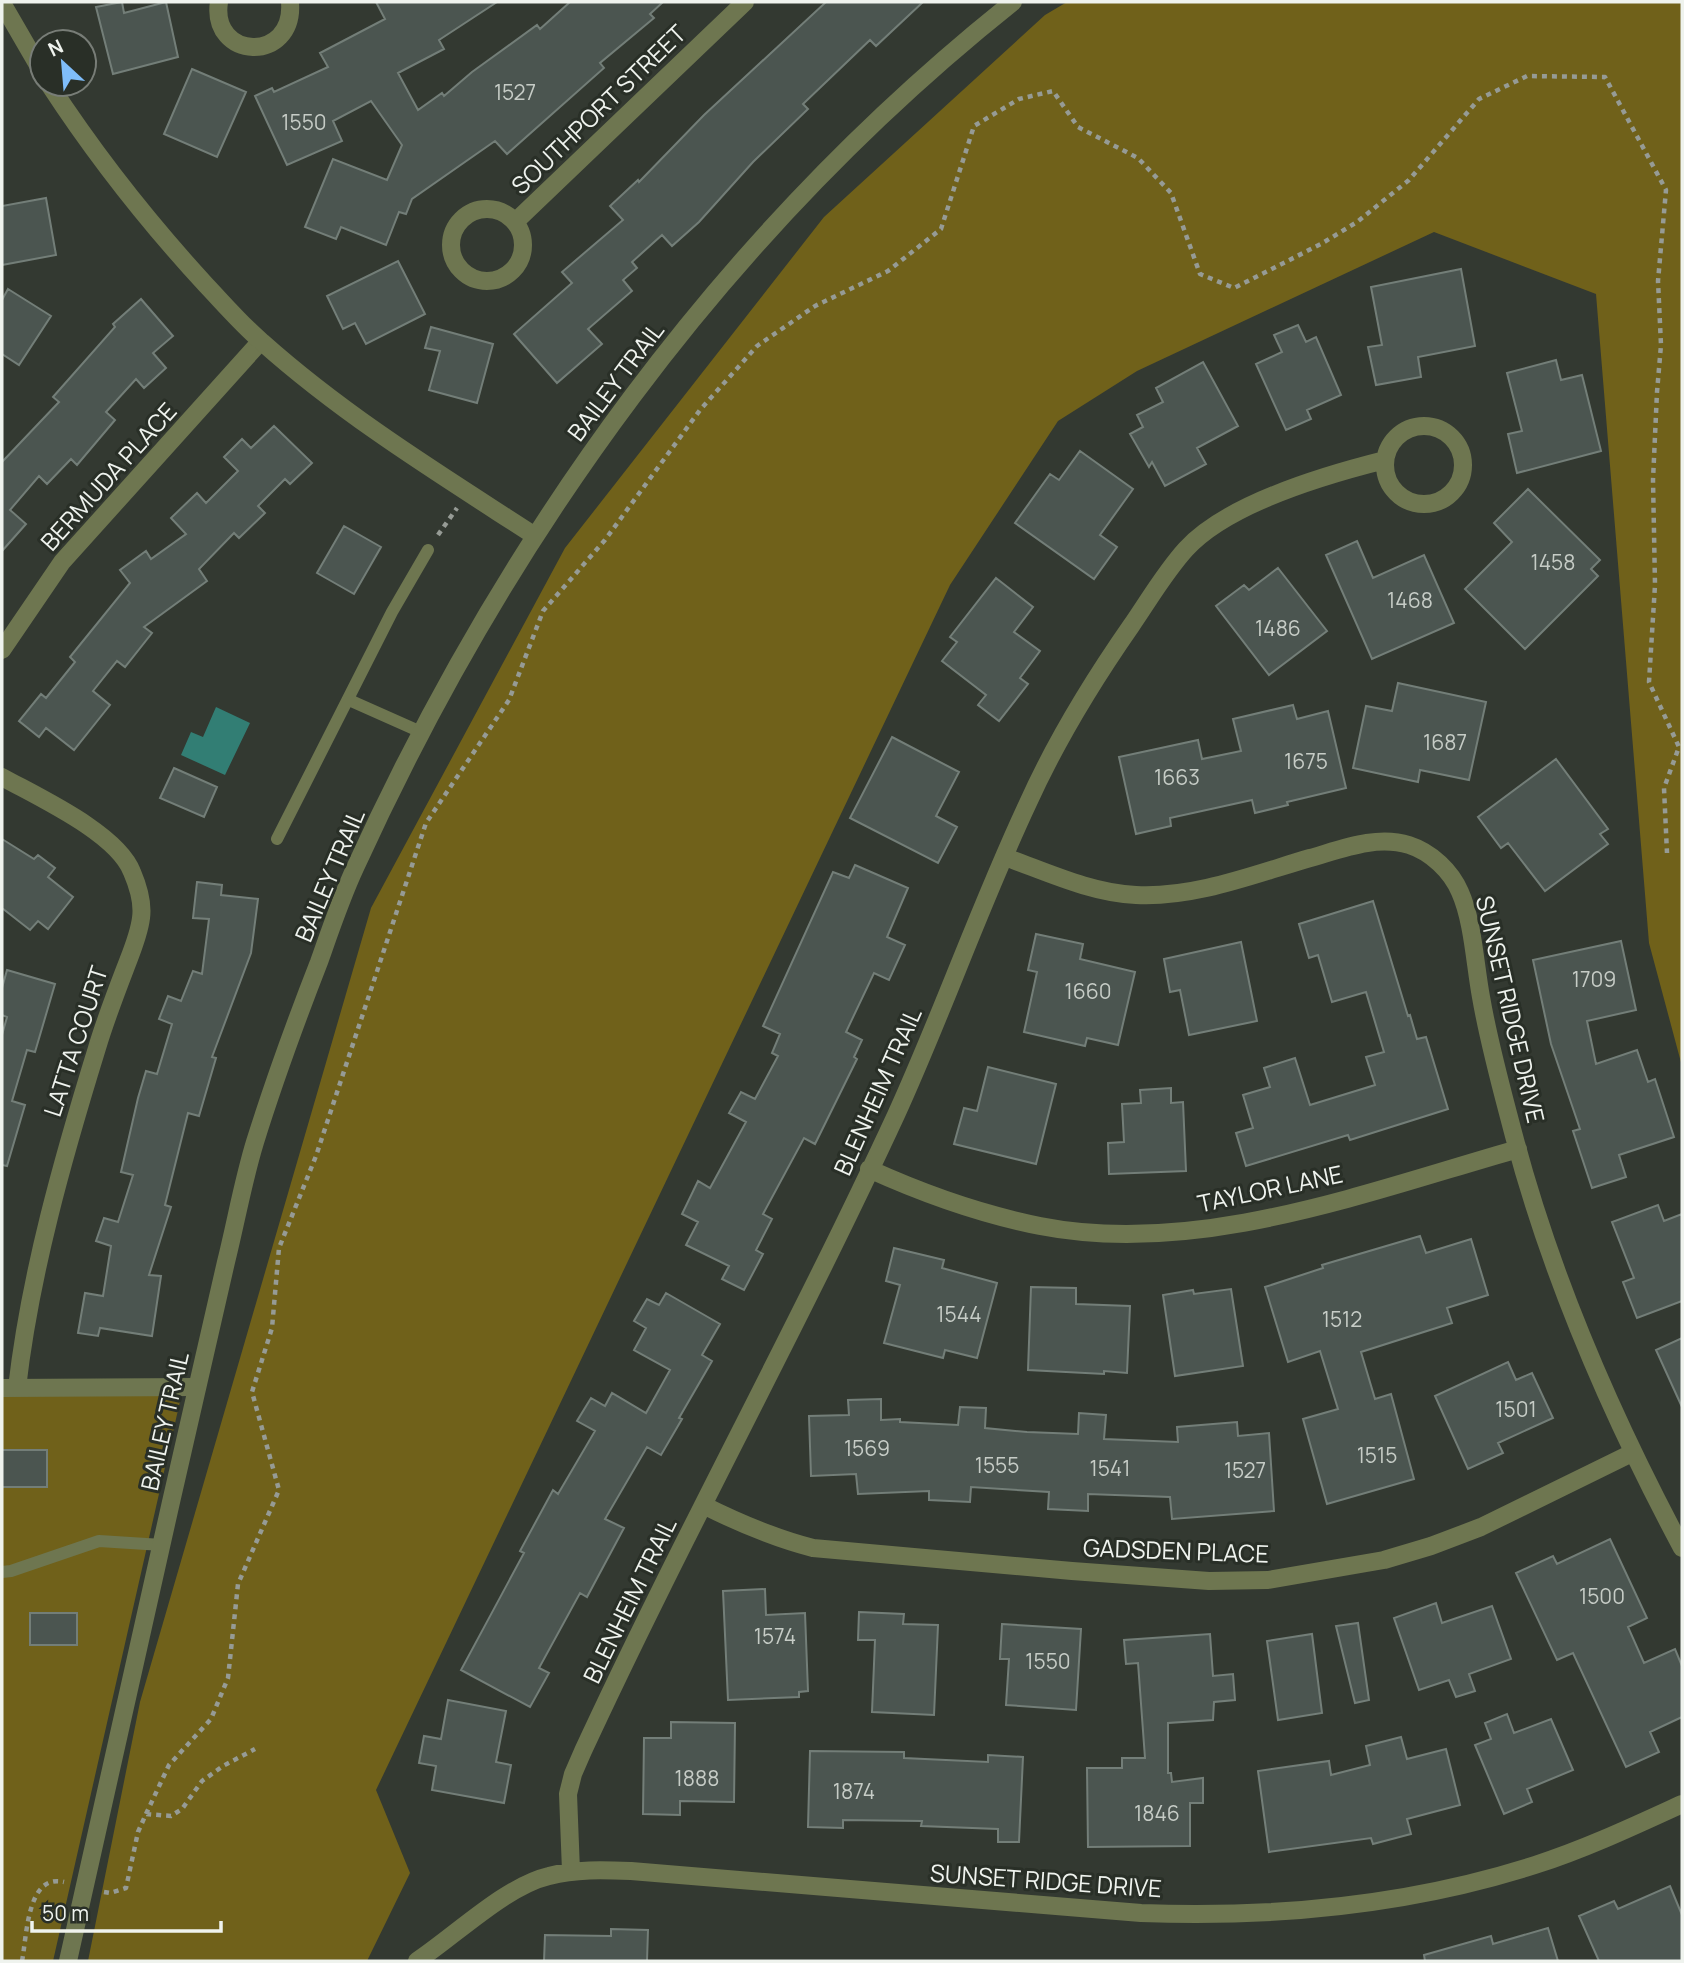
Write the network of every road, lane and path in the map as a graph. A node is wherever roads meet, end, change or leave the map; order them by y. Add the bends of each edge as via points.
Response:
1 (219, 2) edge
2 (290, 2) edge
3 (745, 2) edge
4 (1013, 2) edge
5 (2, 3) edge
6 (28, 48) edge
7 (58, 98) edge
8 (515, 222) junction
9 (260, 342) junction
10 (1385, 460) junction
11 (467, 493) junction
12 (535, 536) junction
13 (428, 550) joint
14 (2, 650) edge
15 (349, 700) junction
16 (421, 732) junction
17 (2, 777) edge
18 (278, 839) dead end
19 (1667, 853) dead end
20 (1005, 857) junction
21 (1518, 1149) junction
22 (869, 1169) junction
23 (197, 1387) junction
24 (10, 1388) edge
25 (1632, 1453) junction
26 (703, 1506) junction
27 (162, 1545) junction
28 (1682, 1548) edge
29 (2, 1572) edge
30 (254, 1749) dead end
31 (1682, 1804) edge
32 (146, 1814) junction
33 (571, 1871) junction
34 (84, 1887) junction
35 (22, 1961) edge
36 (68, 1961) edge
37 (417, 1961) edge

1 - 2 street via 219,23 225,33 253,48 283,34
3 - 8 street, SOUTHPORT STREET
4 - 12 street, BAILEY TRAIL via 880,117 778,220 641,383
5 - 6 street
7 - 9 street via 166,242
8 - 8 street, SOUTHPORT STREET via 521,232 522,255 508,274 498,280 474,280 456,265 451,236 461,219 489,208
9 - 11 street via 370,428
9 - 14 street, BERMUDA PLACE via 62,562
10 - 10 street via 1396,438 1417,427 1430,427 1441,430 1459,447 1463,471 1450,495 1425,505 1412,503 1391,486
10 - 20 street, BLENHEIM TRAIL via 1328,474 1265,500 1218,523 1187,548 1102,668 1027,803
11 - 12 street
11 - 13 path
12 - 16 street, BAILEY TRAIL
13 - 15 lane
15 - 16 lane
15 - 18 lane
16 - 23 street, BAILEY TRAIL via 352,873 294,1027 254,1146
17 - 24 street, LATTA COURT via 94,830 114,847 131,869 141,918 73,1126
19 - 32 path via 1664,788 1679,747 1649,682 1661,345 1658,281 1666,190 1605,77 1527,76 1479,99 1409,180 1357,222 1234,288 1200,274 1171,193 1138,158 1078,127 1053,91 1019,99 974,126 942,229 888,271 815,306 757,346 699,410 604,540 543,611 509,700 426,822 316,1156 279,1248 272,1328 252,1392 279,1490 238,1584 228,1678 211,1720 169,1765
20 - 21 street, SUNSET RIDGE DRIVE via 1063,879 1136,895 1223,883 1360,844 1385,841 1410,845 1430,855 1448,871 1468,911 1482,1000
20 - 22 street, BLENHEIM TRAIL
21 - 22 street, TAYLOR LANE via 1270,1219 1153,1234 1042,1227 957,1204
21 - 25 street, SUNSET RIDGE DRIVE via 1577,1328
22 - 26 street, BLENHEIM TRAIL
23 - 24 street
23 - 27 street, BAILEY TRAIL
25 - 26 street, GADSDEN PLACE via 1481,1527 1431,1546 1346,1568 1268,1580 1209,1581 813,1548 783,1541
25 - 28 street, SUNSET RIDGE DRIVE
26 - 33 street, BLENHEIM TRAIL via 573,1774 568,1794
27 - 29 lane via 99,1541
27 - 34 street, BAILEY TRAIL
30 - 32 path via 202,1782 181,1809 171,1815
31 - 33 street, SUNSET RIDGE DRIVE via 1590,1845 1471,1883 1349,1906 1276,1913 1141,1913 631,1871
32 - 34 path via 126,1888 110,1893
33 - 37 street, SUNSET RIDGE DRIVE via 547,1876 494,1903
34 - 35 path via 54,1880 43,1884 34,1897
34 - 36 street, BAILEY TRAIL

